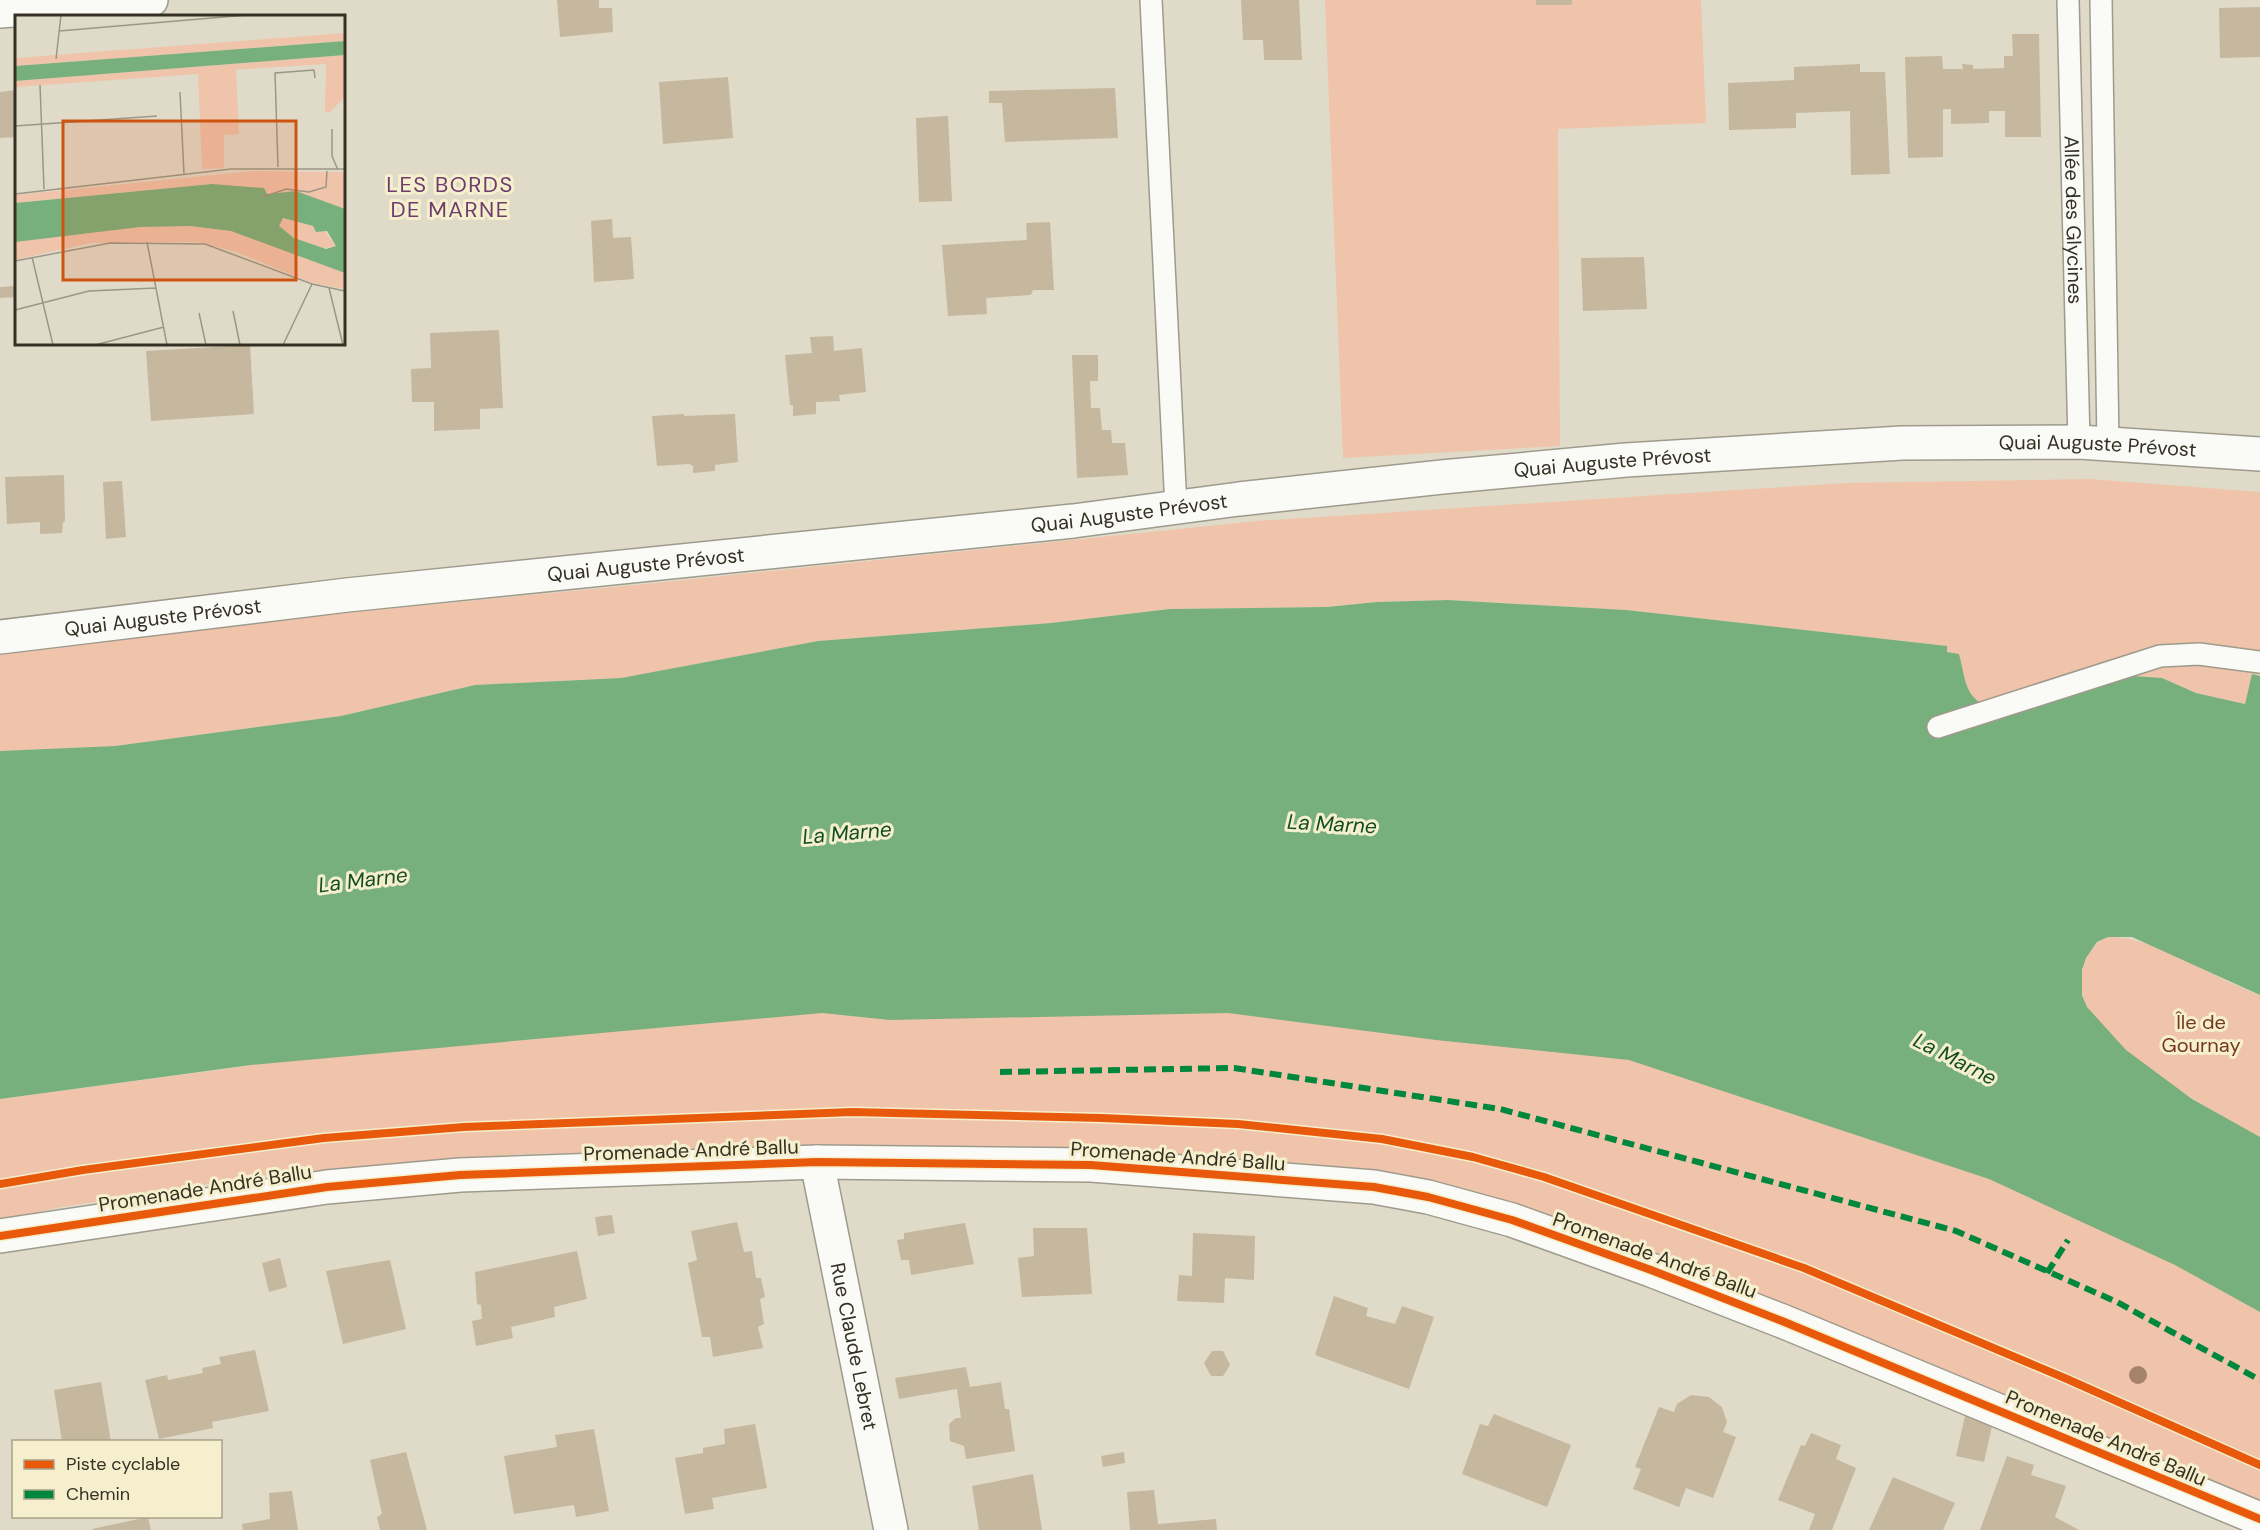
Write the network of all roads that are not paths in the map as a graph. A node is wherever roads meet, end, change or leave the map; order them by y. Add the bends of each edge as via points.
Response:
1 (152, 0) edge
2 (1151, 0) edge
3 (2068, 0) edge
4 (2101, 0) edge
5 (0, 11) edge
6 (2094, 443) junction
7 (2260, 454) edge
8 (1176, 508) junction
9 (0, 638) edge
10 (2260, 662) edge
11 (1938, 727) dead end
12 (817, 1162) junction
13 (0, 1236) edge
14 (2260, 1519) edge
15 (891, 1530) edge

1 - 5 street
2 - 8 lane
3 - 6 lane, Allée des Glycines
4 - 6 lane
6 - 7 street, Quai Auguste Prévost
6 - 8 street, Quai Auguste Prévost via 1902,443 1626,460
8 - 9 street, Quai Auguste Prévost via 347,595
10 - 11 lane via 2199,654 2160,656
12 - 13 street, Promenade André Ballu via 438,1176 327,1186
12 - 14 street, Promenade André Ballu via 1091,1165 1374,1186 1428,1197 1512,1220 1662,1274
12 - 15 street, Rue Claude Lebret

